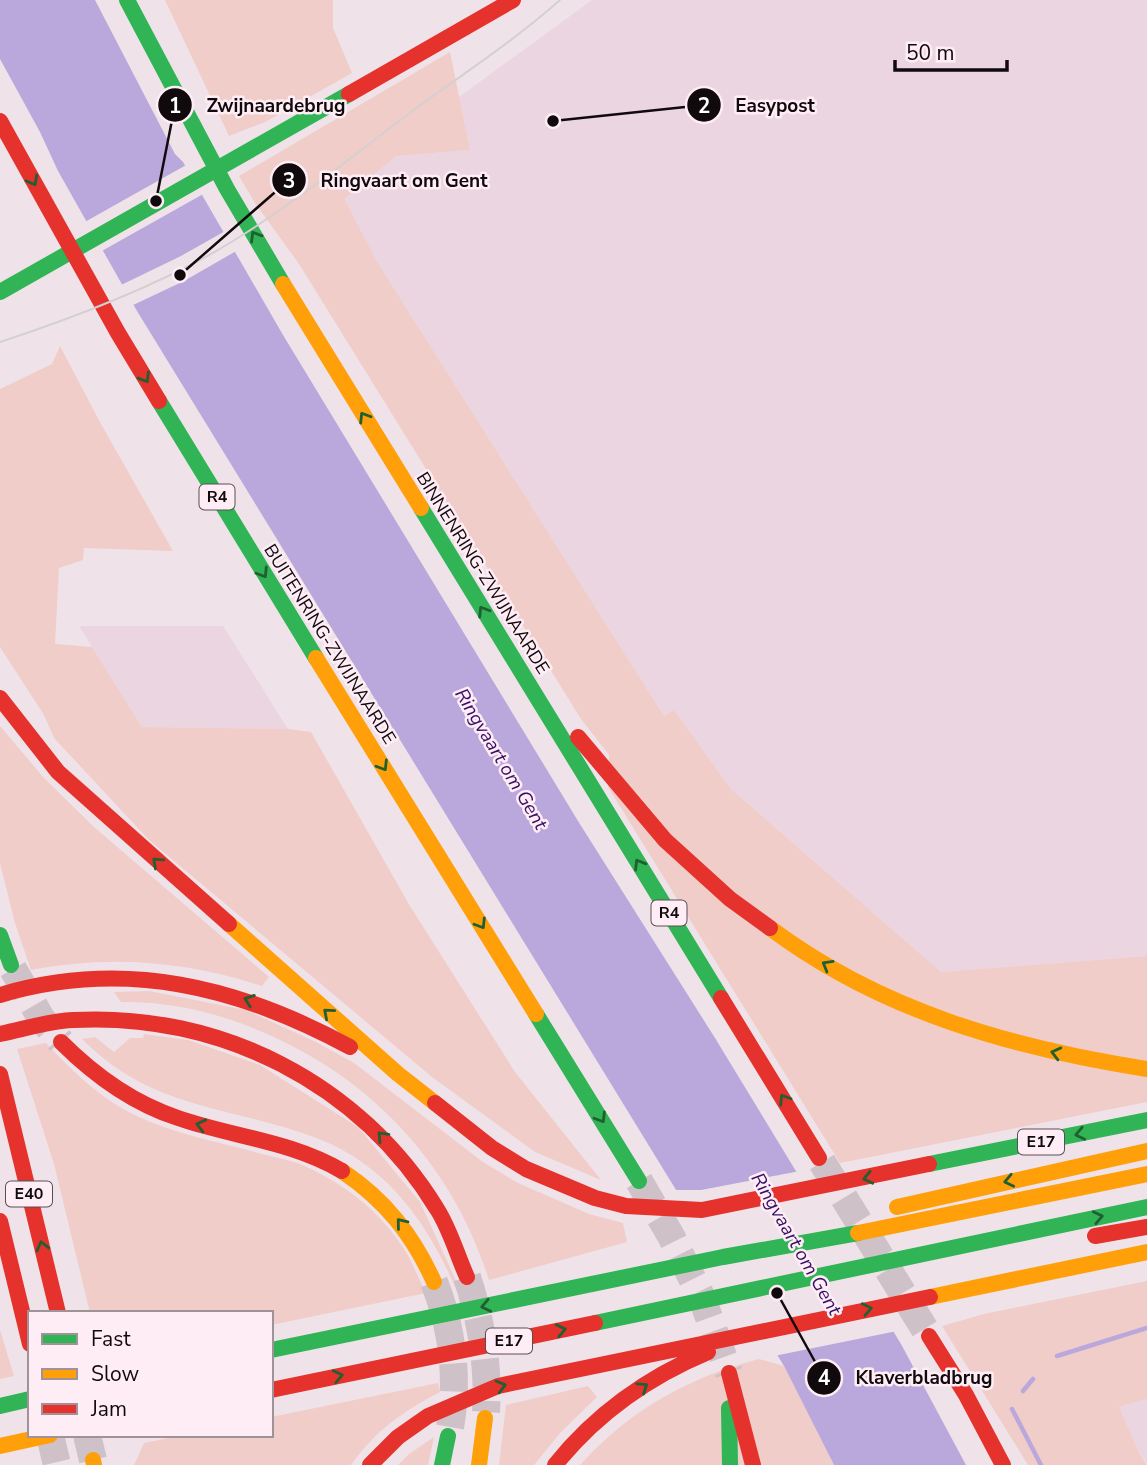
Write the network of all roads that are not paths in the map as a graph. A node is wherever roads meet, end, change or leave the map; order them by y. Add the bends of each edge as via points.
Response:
1 (127, 0) edge
2 (513, 0) edge
3 (0, 121) edge
4 (0, 292) edge
5 (519, 669) junction
6 (0, 698) edge
7 (0, 935) edge
8 (11, 965) tunnel mouth
9 (0, 995) edge
10 (0, 1034) edge
11 (61, 1042) tunnel mouth
12 (1147, 1069) edge
13 (0, 1074) edge
14 (397, 1074) junction
15 (1147, 1120) edge
16 (1147, 1151) edge
17 (820, 1157) tunnel mouth
18 (1147, 1174) edge
19 (639, 1181) tunnel mouth
20 (1147, 1207) edge
21 (876, 1212) dead end
22 (850, 1218) dead end
23 (0, 1221) edge
24 (1147, 1227) edge
25 (1082, 1238) dead end
26 (1056, 1242) dead end
27 (987, 1247) junction
28 (1147, 1252) edge
29 (723, 1257) junction
30 (467, 1277) tunnel mouth
31 (434, 1282) tunnel mouth
32 (58, 1311) edge
33 (776, 1328) junction
34 (28, 1336) edge
35 (929, 1336) tunnel mouth
36 (273, 1350) edge
37 (273, 1390) edge
38 (28, 1399) edge
39 (0, 1405) edge
40 (485, 1418) tunnel mouth
41 (448, 1436) tunnel mouth
42 (41, 1437) edge
43 (0, 1446) edge
44 (370, 1465) edge
45 (442, 1465) edge
46 (479, 1465) edge
47 (555, 1465) edge
48 (730, 1465) edge
49 (753, 1465) edge
50 (1003, 1465) edge

5 -> 1 main road, BINNENRING-ZWIJNAARDE / R4 via 227,189
2 - 4 main road
3 -> 19 main road, BUITENRING-ZWIJNAARDE / R4 via 118,334
12 -> 5 main road, R4 via 1091,1062 948,1023 887,997 788,942 743,911 647,821
17 -> 5 main road, BINNENRING-ZWIJNAARDE / R4
14 -> 6 main road via 58,772
7 - 8 main road
14 -> 9 main road via 322,1031 251,1000 187,984 104,979
30 -> 10 main road via 448,1228 409,1166 358,1112 297,1070 204,1033 131,1018 46,1023
31 -> 11 main road via 407,1230 387,1206 348,1174 295,1149 186,1121 142,1103 107,1084
32 -> 13 main road, E40
15 -> 14 main road, E17 via 702,1210 653,1209 595,1198 526,1168 492,1148
16 -> 21 main road, E17
18 - 29 main road, E17
27 -> 20 main road, E17
22 - 29 main road, E17
23 - 34 main road, E40
24 - 25 main road
26 - 27 main road, E17
37 -> 27 main road, E17 via 915,1256
33 -> 28 main road, E17
29 -> 36 main road, E17
44 -> 33 main road, E17 via 409,1426 498,1386
47 -> 33 main road via 588,1428 651,1381 702,1354
35 - 50 main road
38 - 39 main road
40 - 46 main road
41 - 45 main road
42 - 43 main road
48 - 49 main road via 729,1373

